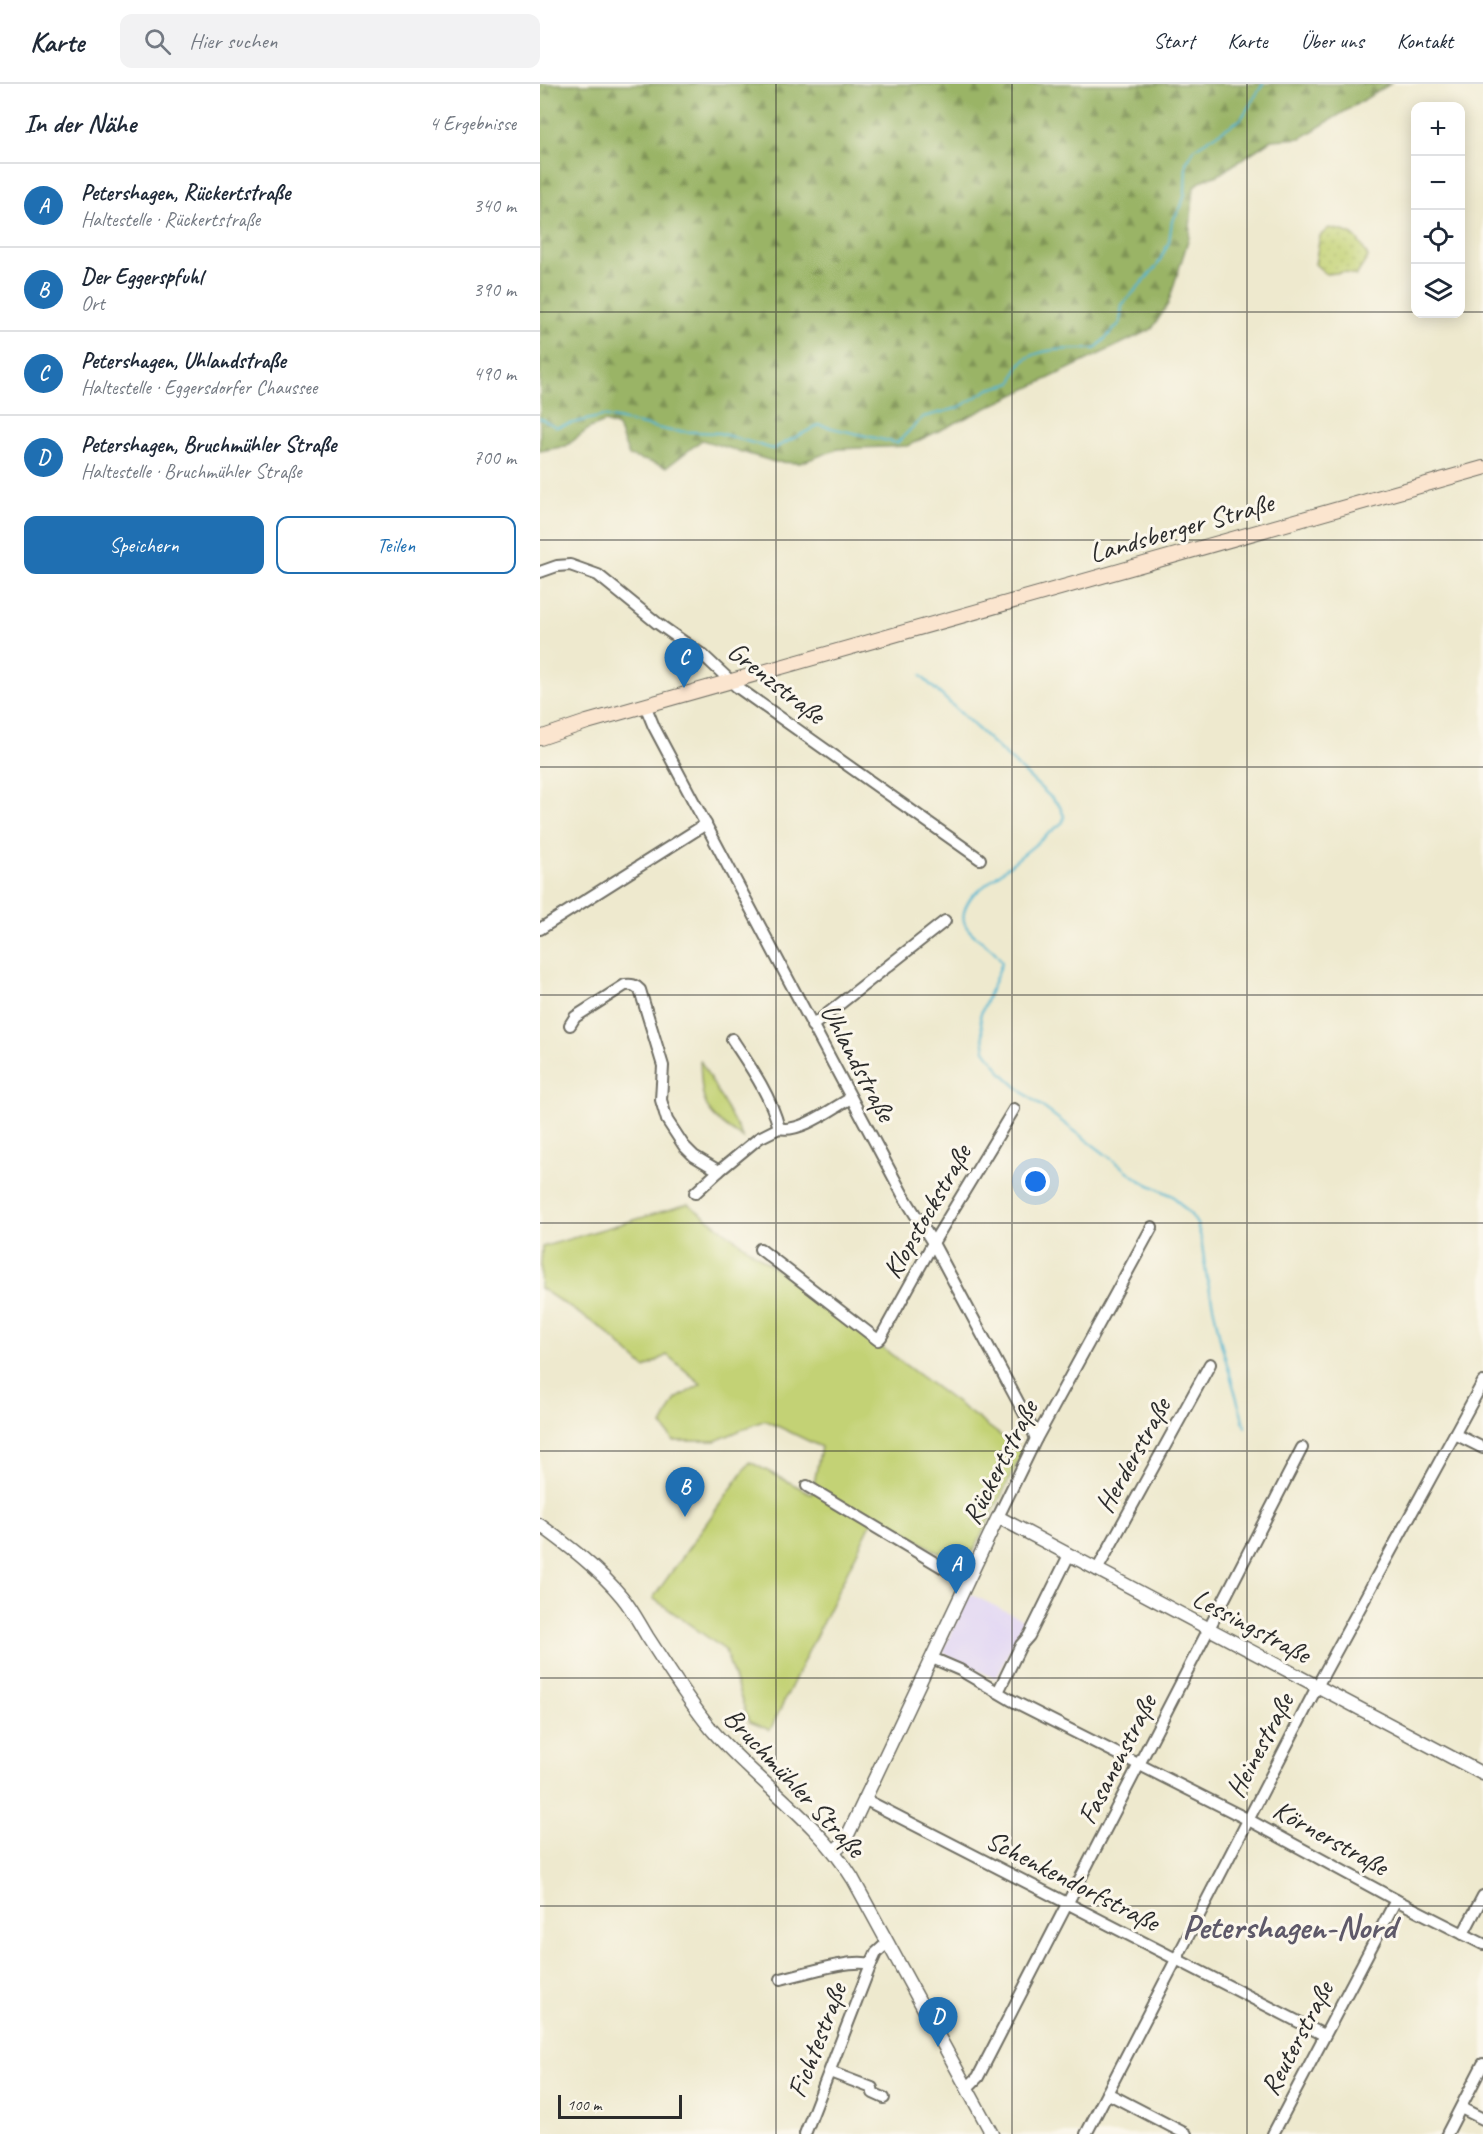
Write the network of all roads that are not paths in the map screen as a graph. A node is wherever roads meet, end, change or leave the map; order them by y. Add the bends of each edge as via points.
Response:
1 (1483, 468) edge
2 (540, 572) edge
3 (731, 681) junction
4 (645, 705) junction
5 (540, 738) edge
6 (706, 824) junction
7 (980, 859) dead end
8 (945, 921) dead end
9 (540, 929) edge
10 (570, 1025) dead end
11 (812, 1026) junction
12 (732, 1039) dead end
13 (851, 1098) junction
14 (1014, 1109) dead end
15 (779, 1128) junction
16 (719, 1171) junction
17 (695, 1193) dead end
18 (1152, 1227) dead end
19 (933, 1243) junction
20 (760, 1249) dead end
21 (1210, 1364) dead end
22 (1483, 1382) edge
23 (1455, 1434) junction
24 (1036, 1439) junction
25 (1302, 1448) dead end
26 (1483, 1448) edge
27 (807, 1486) dead end
28 (998, 1517) junction
29 (540, 1525) edge
30 (1069, 1555) junction
31 (1097, 1570) junction
32 (967, 1582) junction
33 (1209, 1629) junction
34 (932, 1658) junction
35 (1317, 1687) junction
36 (998, 1692) junction
37 (1140, 1766) junction
38 (1483, 1774) edge
39 (864, 1799) junction
40 (1247, 1819) junction
41 (834, 1851) junction
42 (1483, 1896) edge
43 (1396, 1900) junction
44 (1068, 1905) junction
45 (1463, 1934) junction
46 (887, 1943) junction
47 (1483, 1944) edge
48 (1176, 1960) junction
49 (871, 1964) junction
50 (782, 1979) dead end
51 (1324, 2036) junction
52 (1483, 2064) edge
53 (830, 2072) junction
54 (967, 2088) junction
55 (1107, 2093) junction
56 (884, 2098) dead end
57 (1461, 2108) junction
58 (1483, 2119) edge
59 (805, 2134) edge
60 (992, 2134) edge
61 (1086, 2134) edge
62 (1186, 2134) edge
63 (1273, 2134) edge
64 (1447, 2134) edge

1 - 3 main road, Landsberger Straße
2 - 3 street, Grenzstraße via 570,565 598,575
3 - 4 main road, Landsberger Straße
3 - 7 street, Grenzstraße
4 - 5 main road, Landsberger Straße
4 - 6 street, Uhlandstraße
6 - 9 street
6 - 11 street, Uhlandstraße
8 - 11 street
10 - 16 street via 575,1017 625,985 632,984 640,990 663,1066 661,1100 667,1120 694,1156
11 - 13 street, Uhlandstraße
12 - 15 street via 756,1077
13 - 15 street via 800,1126 787,1131
13 - 19 street, Uhlandstraße
14 - 19 street, Klopstockstraße
15 - 16 street via 759,1138
16 - 17 street
18 - 24 street, Rückertstraße
19 - 20 street, Klopstockstraße via 878,1340
19 - 24 street, Uhlandstraße
21 - 31 street, Herderstraße
22 - 23 street, Heinestraße
23 - 26 street
23 - 35 street, Heinestraße
24 - 28 street, Rückertstraße
25 - 33 street, Fasanenstraße
27 - 32 street
28 - 30 street, Lessingstraße
28 - 32 street, Rückertstraße
29 - 41 street, Bruchmühler Straße via 597,1569 624,1599 713,1730
30 - 31 street, Lessingstraße
30 - 36 street
31 - 33 street, Lessingstraße
32 - 34 street, Rückertstraße
33 - 35 street, Lessingstraße
33 - 37 street, Fasanenstraße
34 - 36 street, Körnerstraße
34 - 39 street, Rückertstraße
35 - 38 street, Lessingstraße
35 - 40 street, Heinestraße
36 - 37 street, Körnerstraße
37 - 40 street, Körnerstraße
37 - 44 street, Fasanenstraße
39 - 41 street, Rückertstraße via 845,1840
39 - 44 street, Schenkendorfstraße
40 - 43 street, Körnerstraße
40 - 48 street, Heinestraße
41 - 46 street, Bruchmühler Straße
42 - 45 street
43 - 45 street, Körnerstraße
43 - 51 street, Reuterstraße
44 - 48 street, Schenkendorfstraße
44 - 54 street, Fasanenstraße via 978,2077
45 - 47 street, Körnerstraße
46 - 49 street, Fichtestraße
46 - 54 street, Bruchmühler Straße
48 - 51 street, Schenkendorfstraße
48 - 55 street, Heinestraße
49 - 50 street, Fichtestraße via 863,1961
49 - 53 street, Fichtestraße
51 - 63 street, Reuterstraße
52 - 57 street
53 - 56 street via 872,2088 873,2093
53 - 59 street, Fichtestraße
54 - 60 street, Bruchmühler Straße
55 - 61 street, Heinestraße
55 - 62 street
57 - 58 street
57 - 64 street

